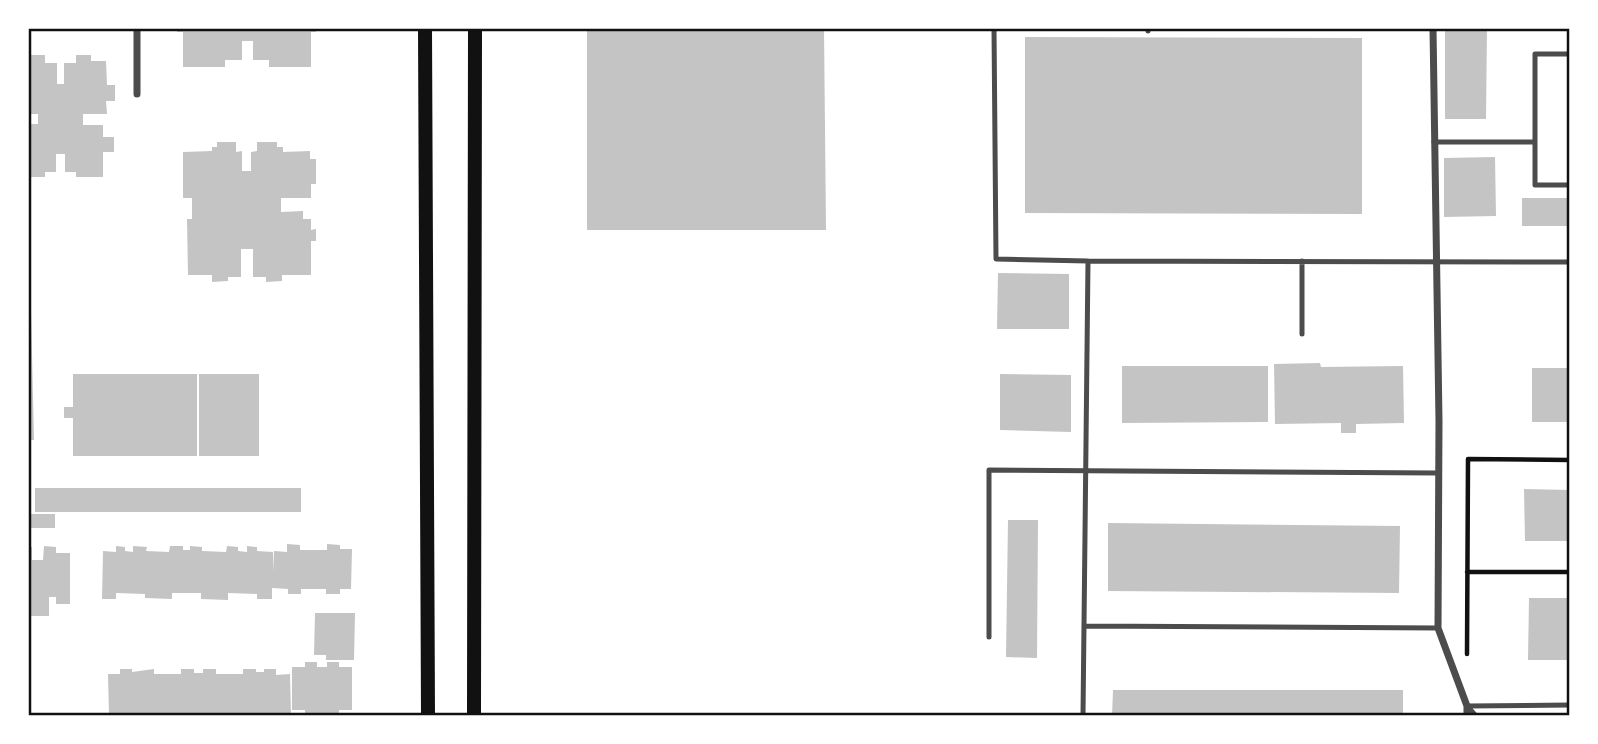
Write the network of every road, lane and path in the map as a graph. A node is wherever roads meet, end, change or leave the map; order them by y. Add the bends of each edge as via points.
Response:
1 (137, 28) edge
2 (425, 28) edge
3 (475, 28) edge
4 (994, 28) edge
5 (1433, 28) edge
6 (1570, 54) edge
7 (137, 94) dead end
8 (1434, 142) junction
9 (1535, 142) junction
10 (1570, 186) edge
11 (1088, 261) junction
12 (1302, 261) junction
13 (1435, 261) junction
14 (1570, 262) edge
15 (1302, 334) dead end
16 (1570, 460) edge
17 (1085, 471) junction
18 (1438, 473) junction
19 (1467, 572) junction
20 (1570, 572) edge
21 (1084, 626) junction
22 (1438, 628) junction
23 (989, 637) dead end
24 (1467, 666) dead end
25 (1570, 705) edge
26 (1467, 706) junction
27 (428, 716) edge
28 (474, 716) edge
29 (1083, 716) edge
30 (1467, 716) edge
31 (1476, 716) edge

1 - 7 street
2 - 27 main road
3 - 28 main road
4 - 11 lane via 996,260
5 - 8 street
6 - 9 lane via 1535,54
8 - 9 lane
8 - 13 street
9 - 10 lane via 1535,186
11 - 12 lane
11 - 17 lane
12 - 13 lane
12 - 15 lane
13 - 14 lane
13 - 18 street
16 - 19 path via 1468,459
17 - 18 lane
17 - 21 lane
17 - 23 lane via 989,470
18 - 22 street
19 - 20 path
19 - 24 path
21 - 22 lane
21 - 29 lane
22 - 26 street
25 - 26 lane
26 - 30 street
26 - 31 lane

